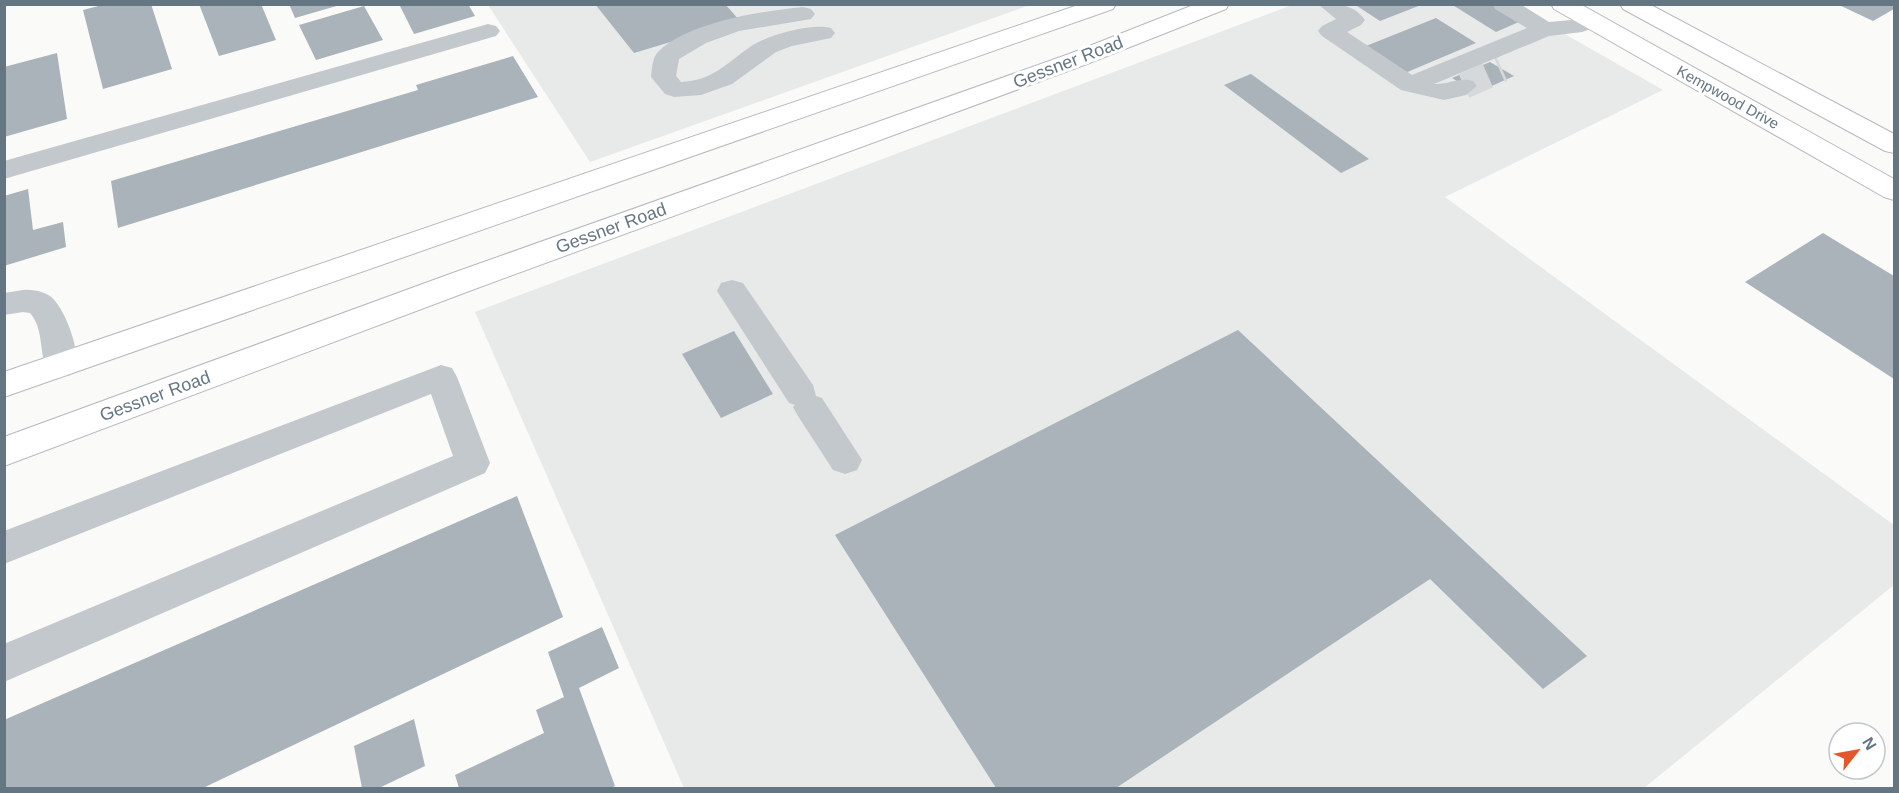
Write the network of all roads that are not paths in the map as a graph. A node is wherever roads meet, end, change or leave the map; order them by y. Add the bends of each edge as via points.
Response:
1 (1105, 4) edge
2 (1218, 4) edge
3 (1329, 4) edge
4 (1503, 4) edge
5 (1562, 4) edge
6 (1630, 4) edge
7 (803, 14) dead end
8 (1591, 21) junction
9 (1545, 29) junction
10 (488, 31) dead end
11 (823, 33) dead end
12 (1520, 39) junction
13 (1502, 69) tunnel mouth
14 (1410, 85) junction
15 (1464, 86) tunnel mouth
16 (1894, 145) edge
17 (4, 170) edge
18 (1894, 191) edge
19 (732, 291) dead end
20 (4, 304) edge
21 (60, 366) junction
22 (4, 385) edge
23 (4, 452) edge
24 (845, 460) dead end
25 (4, 548) edge
26 (4, 663) edge

1 - 21 main road
2 - 23 main road, Gessner Road via 1078,60
3 - 14 lane via 1353,20 1330,31
4 - 9 lane
5 - 8 main road, Kempwood Drive
6 - 16 main road, Kempwood Drive
7 - 11 lane via 741,24 688,41 667,56 663,77 674,89 696,90 717,83 761,50
8 - 9 lane
8 - 18 main road, Kempwood Drive
9 - 12 lane
10 - 17 lane
12 - 13 lane via 1520,60
12 - 14 lane
14 - 15 lane via 1452,93
19 - 24 lane
20 - 21 lane via 23,300 35,302 46,311 56,333
21 - 22 main road
25 - 26 lane via 441,377 473,463

